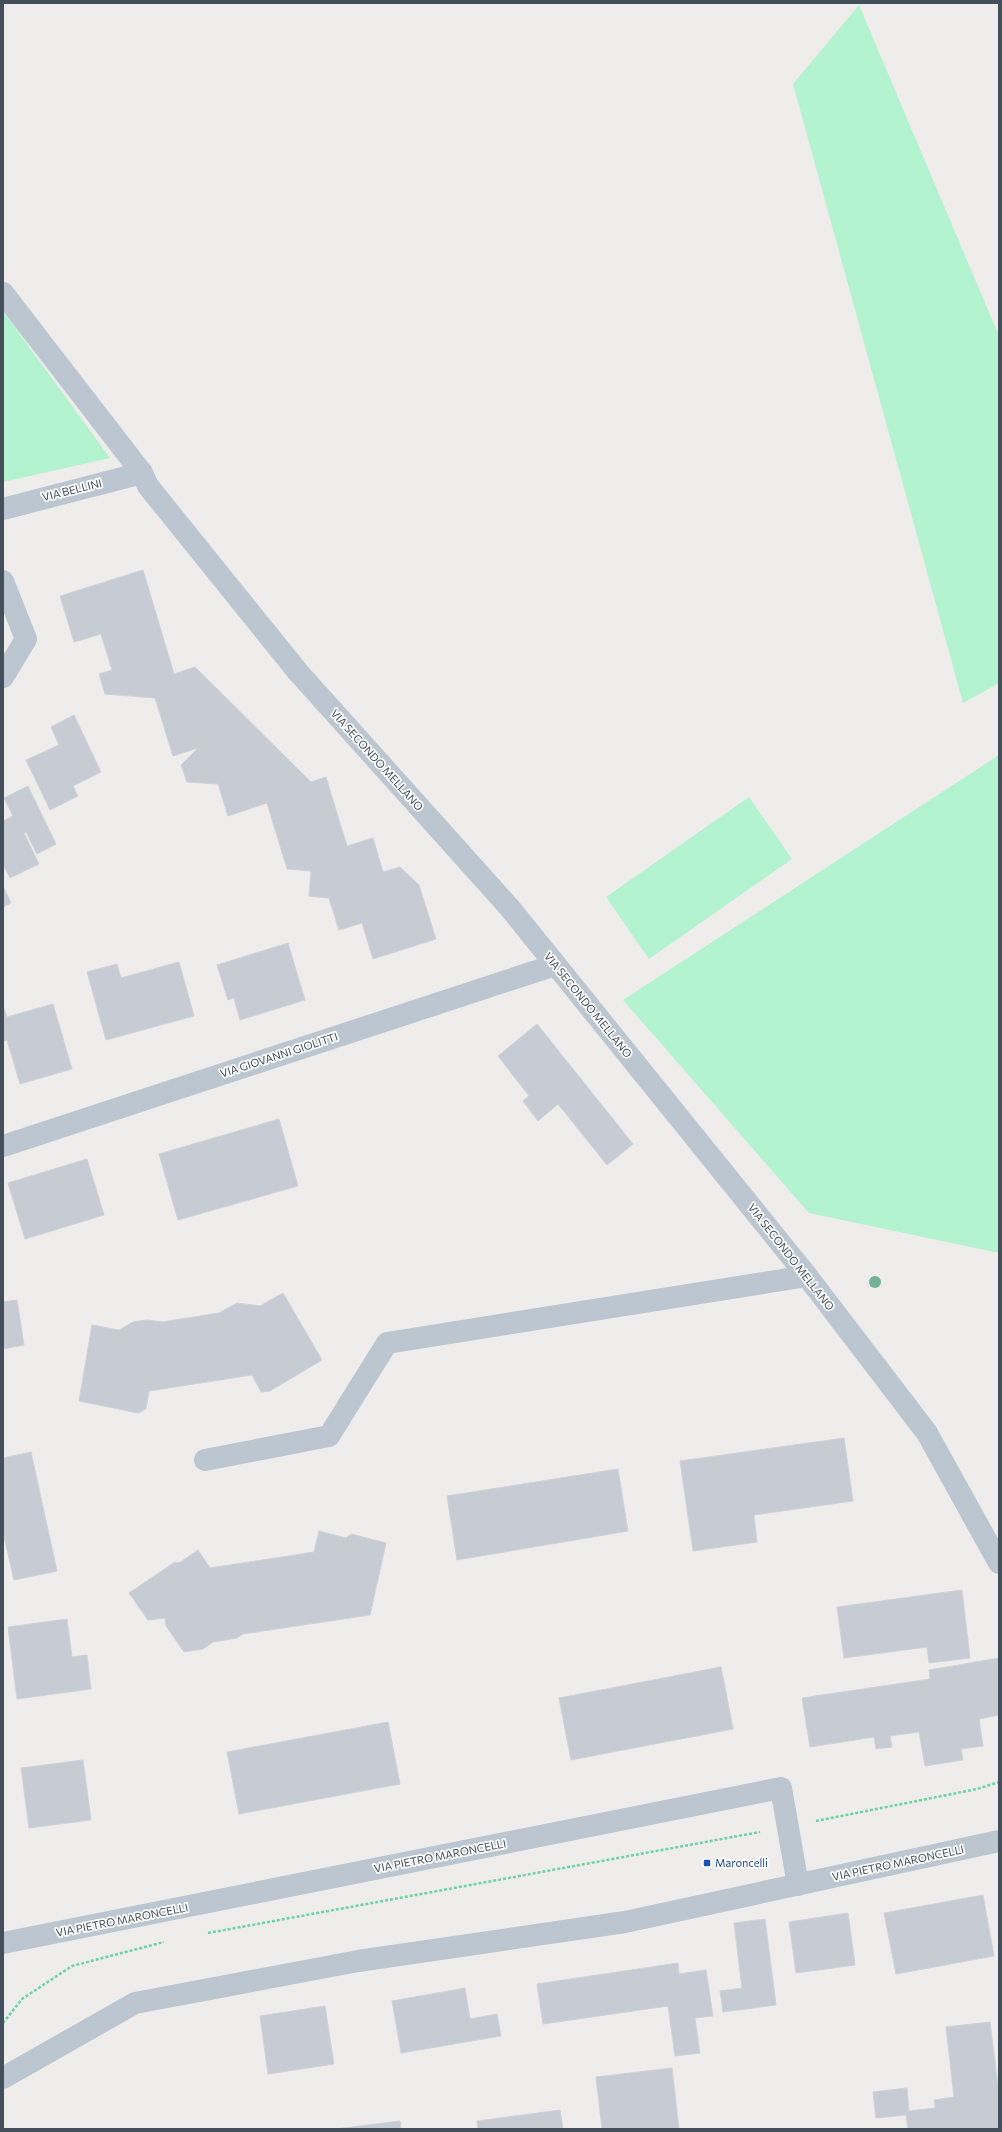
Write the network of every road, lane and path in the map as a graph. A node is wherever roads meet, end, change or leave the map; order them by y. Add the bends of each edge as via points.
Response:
1 (3, 293) edge
2 (142, 473) junction
3 (3, 509) edge
4 (3, 581) edge
5 (3, 678) edge
6 (555, 965) junction
7 (3, 1146) edge
8 (807, 1276) junction
9 (205, 1460) dead end
10 (999, 1563) edge
11 (999, 1782) edge
12 (788, 1827) junction
13 (999, 1841) edge
14 (798, 1885) junction
15 (203, 1934) dead end
16 (172, 1940) dead end
17 (3, 1944) edge
18 (3, 2023) edge
19 (3, 2078) edge

1 - 2 street, VIA SECONDO MELLANO
2 - 3 street, VIA BELLINI
2 - 6 street, VIA SECONDO MELLANO via 148,486 298,672 509,907
4 - 5 street via 26,639
6 - 7 street, VIA GIOVANNI GIOLITTI
6 - 8 street, VIA SECONDO MELLANO
8 - 9 street via 387,1343 330,1436
8 - 10 street, VIA SECONDO MELLANO via 927,1433
11 - 12 path via 977,1789
12 - 14 street, VIA PIETRO MARONCELLI
12 - 15 path
12 - 17 street, VIA PIETRO MARONCELLI via 781,1788
13 - 14 street, VIA PIETRO MARONCELLI
14 - 19 street, VIA PIETRO MARONCELLI via 624,1922 358,1962 135,2003
16 - 18 path via 72,1966 22,1999

